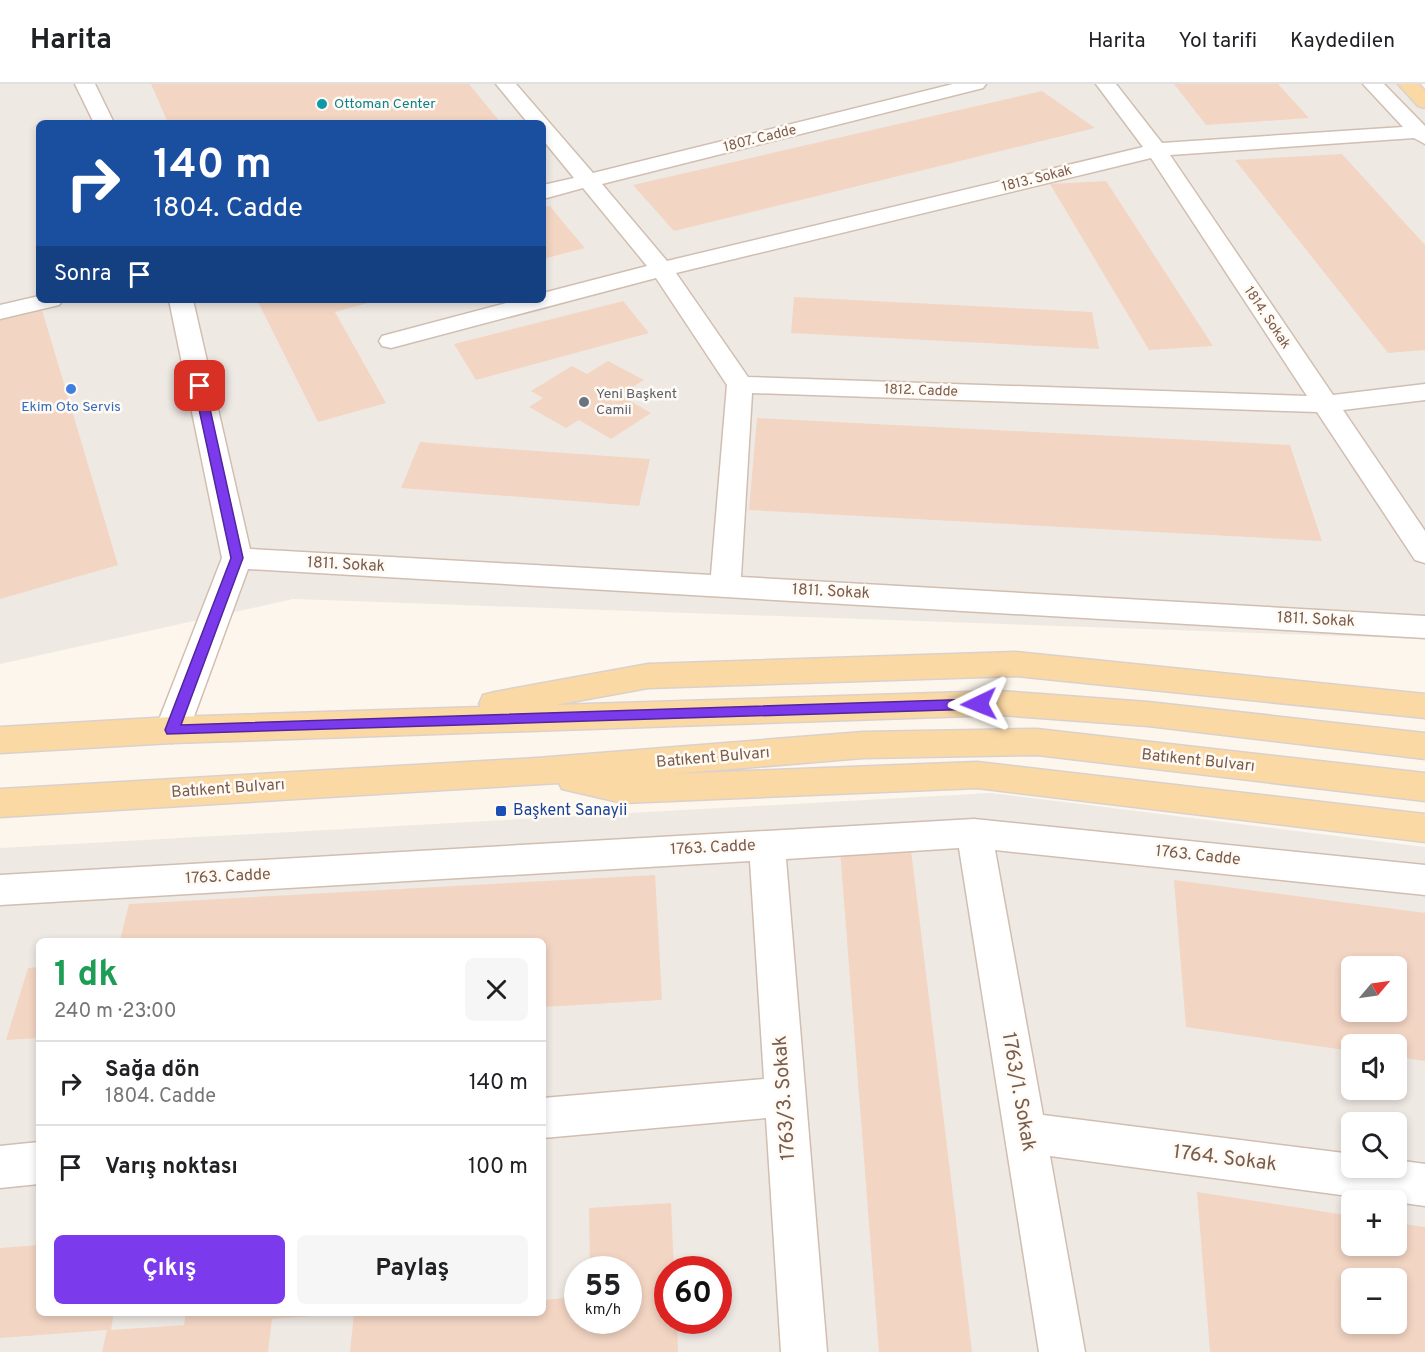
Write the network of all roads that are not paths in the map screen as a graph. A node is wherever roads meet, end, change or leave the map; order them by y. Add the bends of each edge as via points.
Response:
1 (86, 84) edge
2 (506, 84) edge
3 (976, 84) edge
4 (1106, 84) edge
5 (1373, 84) edge
6 (1408, 84) edge
7 (1425, 102) edge
8 (103, 120) edge
9 (536, 120) edge
10 (546, 131) edge
11 (1422, 135) edge
12 (1156, 150) junction
13 (590, 182) junction
14 (546, 191) edge
15 (662, 269) junction
16 (546, 300) edge
17 (38, 303) edge
18 (182, 303) edge
19 (534, 303) edge
20 (0, 312) edge
21 (391, 341) dead end
22 (740, 385) junction
23 (1425, 392) edge
24 (1324, 404) junction
25 (1425, 553) edge
26 (237, 558) junction
27 (725, 586) junction
28 (1425, 627) edge
29 (1425, 706) edge
30 (393, 723) junction
31 (172, 730) junction
32 (0, 740) edge
33 (1425, 746) edge
34 (537, 771) junction
35 (1425, 787) edge
36 (0, 802) edge
37 (1425, 828) edge
38 (974, 832) junction
39 (767, 845) junction
40 (1425, 880) edge
41 (0, 890) edge
42 (785, 1097) junction
43 (546, 1119) edge
44 (1025, 1133) junction
45 (36, 1163) edge
46 (0, 1167) edge
47 (1425, 1185) edge
48 (804, 1352) edge
49 (1062, 1352) edge

1 - 8 street
2 - 9 street
3 - 13 street, 1807. Cadde
4 - 12 street, 1814. Sokak
5 - 11 street
6 - 7 main road
10 - 13 street
11 - 12 street, 1813. Sokak
12 - 15 street, 1813. Sokak
12 - 24 street, 1814. Sokak
13 - 14 street, 1807. Cadde
13 - 15 street
15 - 16 street, 1813. Sokak
15 - 22 street
17 - 20 street
18 - 26 street
19 - 21 street, 1813. Sokak
22 - 24 street, 1812. Cadde
22 - 27 street
23 - 24 street, 1812. Cadde
24 - 25 street, 1814. Sokak
26 - 27 street, 1811. Sokak
26 - 31 street
27 - 28 street, 1811. Sokak
29 - 30 main road via 1015,664 981,664 648,676
30 - 31 main road
30 - 33 main road via 1000,703 1148,714
31 - 32 main road
34 - 35 main road, Batıkent Bulvarı via 863,745 1037,742
34 - 36 main road, Batıkent Bulvarı
34 - 37 main road via 623,789 977,775
38 - 39 street, 1763. Cadde
38 - 40 street, 1763. Cadde
38 - 44 street, 1763/1. Sokak
39 - 41 street, 1763. Cadde
39 - 42 street, 1763/3. Sokak
42 - 43 street
42 - 48 street, 1763/3. Sokak
44 - 47 street, 1764. Sokak
44 - 49 street, 1763/1. Sokak
45 - 46 street

